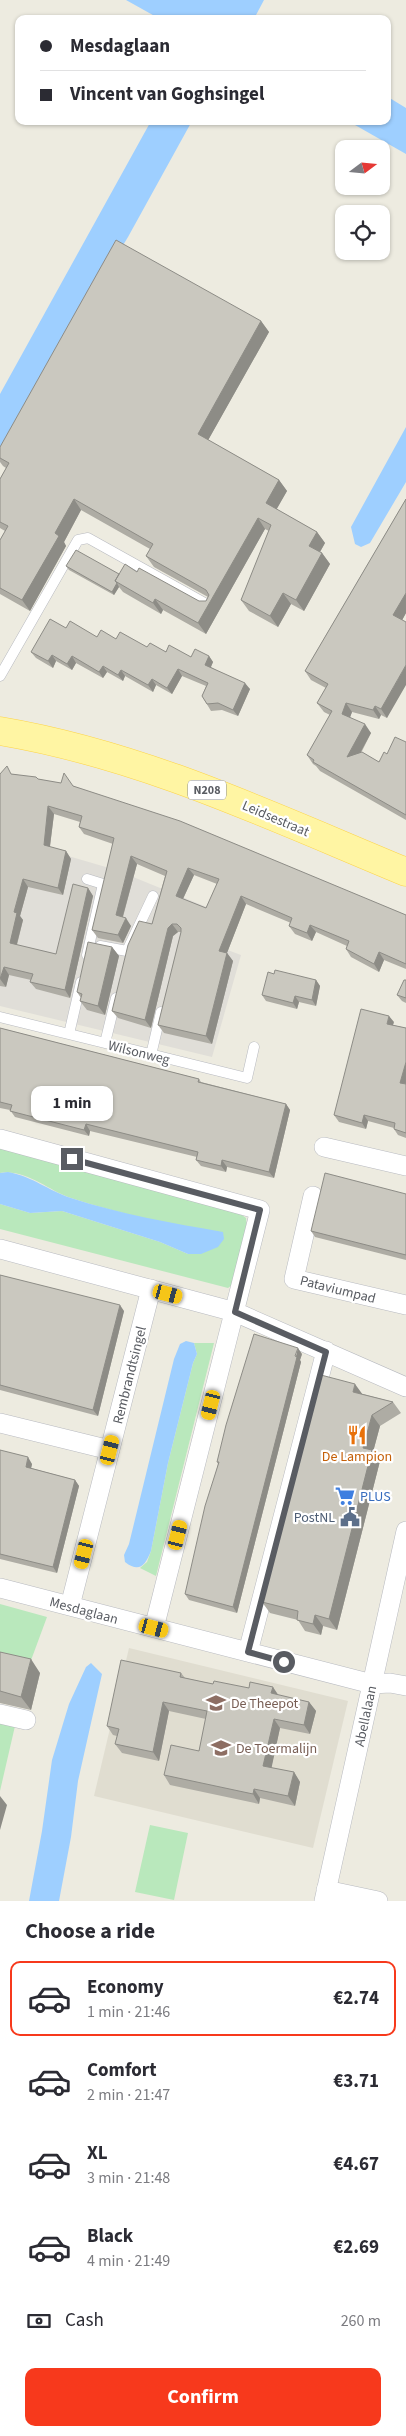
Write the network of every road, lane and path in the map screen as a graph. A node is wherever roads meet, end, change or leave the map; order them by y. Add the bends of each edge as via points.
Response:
1 (210, 606) edge
2 (0, 676) edge
3 (0, 731) edge
4 (406, 872) edge
5 (87, 879) dead end
6 (153, 896) dead end
7 (90, 943) junction
8 (118, 988) edge
9 (164, 1001) edge
10 (0, 1017) edge
11 (69, 1034) junction
12 (104, 1043) junction
13 (254, 1047) dead end
14 (151, 1055) junction
15 (0, 1139) edge
16 (324, 1147) dead end
17 (406, 1166) edge
18 (313, 1196) dead end
19 (0, 1249) edge
20 (151, 1290) junction
21 (406, 1305) edge
22 (235, 1312) junction
23 (326, 1352) junction
24 (406, 1387) edge
25 (0, 1423) edge
26 (110, 1450) junction
27 (406, 1531) edge
28 (0, 1588) edge
29 (70, 1606) junction
30 (154, 1628) junction
31 (248, 1652) junction
32 (372, 1684) junction
33 (406, 1686) edge
34 (0, 1714) edge
35 (26, 1720) dead end
36 (325, 1895) edge
37 (378, 1901) edge

1 - 2 lane via 88,538 82,538
3 - 4 main road, Leidsestraat / N208 via 82,748 166,774
5 - 7 lane via 103,884
6 - 7 lane via 126,955
7 - 11 lane
8 - 12 lane
9 - 14 lane
10 - 11 lane, Wilsonweg
11 - 12 lane, Wilsonweg
12 - 14 lane, Wilsonweg
13 - 14 lane, Wilsonweg via 247,1078
15 - 22 street via 260,1210
16 - 17 street
18 - 21 street, Pataviumpad via 294,1279
19 - 20 street
20 - 22 street
20 - 26 street, Rembrandtsingel
22 - 23 street
22 - 30 street
23 - 24 street
23 - 31 street
25 - 26 street
26 - 29 street, Rembrandtsingel
27 - 32 street, Abellalaan
28 - 29 street, Mesdaglaan
29 - 30 street, Mesdaglaan
30 - 31 street, Mesdaglaan
31 - 32 street, Mesdaglaan
32 - 33 street, Mesdaglaan
32 - 36 street, Abellalaan
34 - 35 street
36 - 37 street

